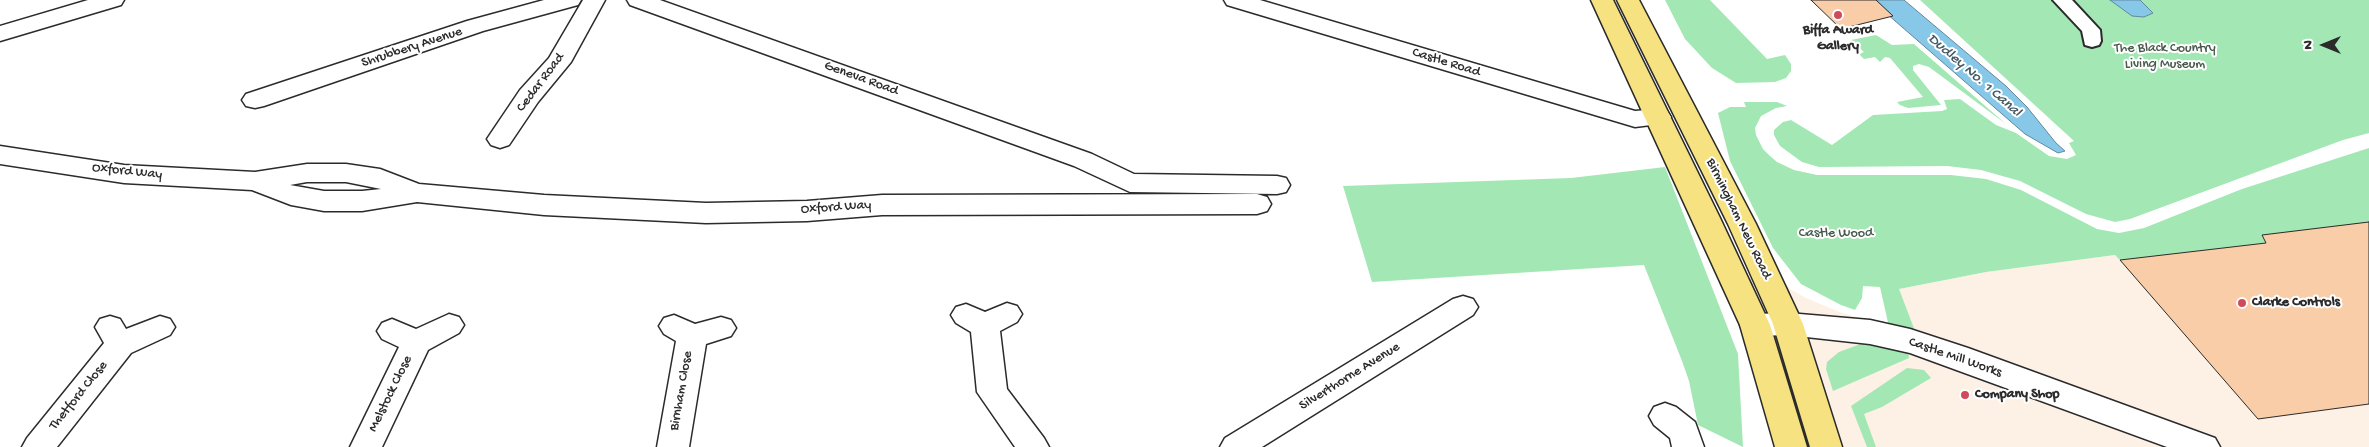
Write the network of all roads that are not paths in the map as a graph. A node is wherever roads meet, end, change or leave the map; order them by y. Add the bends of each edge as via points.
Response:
1 (113, 0) edge
2 (570, 0) edge
3 (594, 0) edge
4 (638, 0) edge
5 (1235, 0) edge
6 (1602, 0) edge
7 (1628, 0) edge
8 (2062, 0) edge
9 (0, 34) edge
10 (2092, 40) dead end
11 (255, 100) dead end
12 (1658, 117) junction
13 (500, 138) dead end
14 (0, 156) edge
15 (1277, 185) dead end
16 (1256, 204) dead end
17 (1463, 307) dead end
18 (986, 318) dead end
19 (1788, 324) junction
20 (449, 325) dead end
21 (1755, 326) junction
22 (160, 327) dead end
23 (721, 328) dead end
24 (1665, 416) dead end
25 (38, 447) edge
26 (366, 447) edge
27 (673, 447) edge
28 (1033, 447) edge
29 (1236, 447) edge
30 (1688, 447) edge
31 (1791, 447) edge
32 (1826, 447) edge
33 (2204, 447) edge

1 - 9 street
2 - 11 street, Shrubbery Avenue via 475,26
3 - 13 street, Cedar Road via 559,62 529,96
4 - 15 street, Geneva Road via 1083,160 1130,183
5 - 12 street, Castle Road via 1626,116
6 - 12 highway, Birmingham New Road
7 - 19 highway, Birmingham New Road via 1742,224
8 - 10 street via 2091,30
12 - 21 highway, Birmingham New Road
14 - 16 street, Oxford Way via 124,174 255,181 291,196 324,201 362,201 417,193 544,205 706,213 807,211 882,205
17 - 29 street, Silverthorne Avenue
18 - 28 street via 992,392
19 - 21 street, Castle Mill Works
19 - 32 highway, Birmingham New Road
19 - 33 street, Castle Mill Works via 1870,332 1910,341
20 - 26 street, Melstock Close via 404,336
21 - 31 highway, Birmingham New Road
22 - 25 street, Thetford Close via 115,336
23 - 27 street, Birnham Close via 683,331
24 - 30 street via 1684,431

